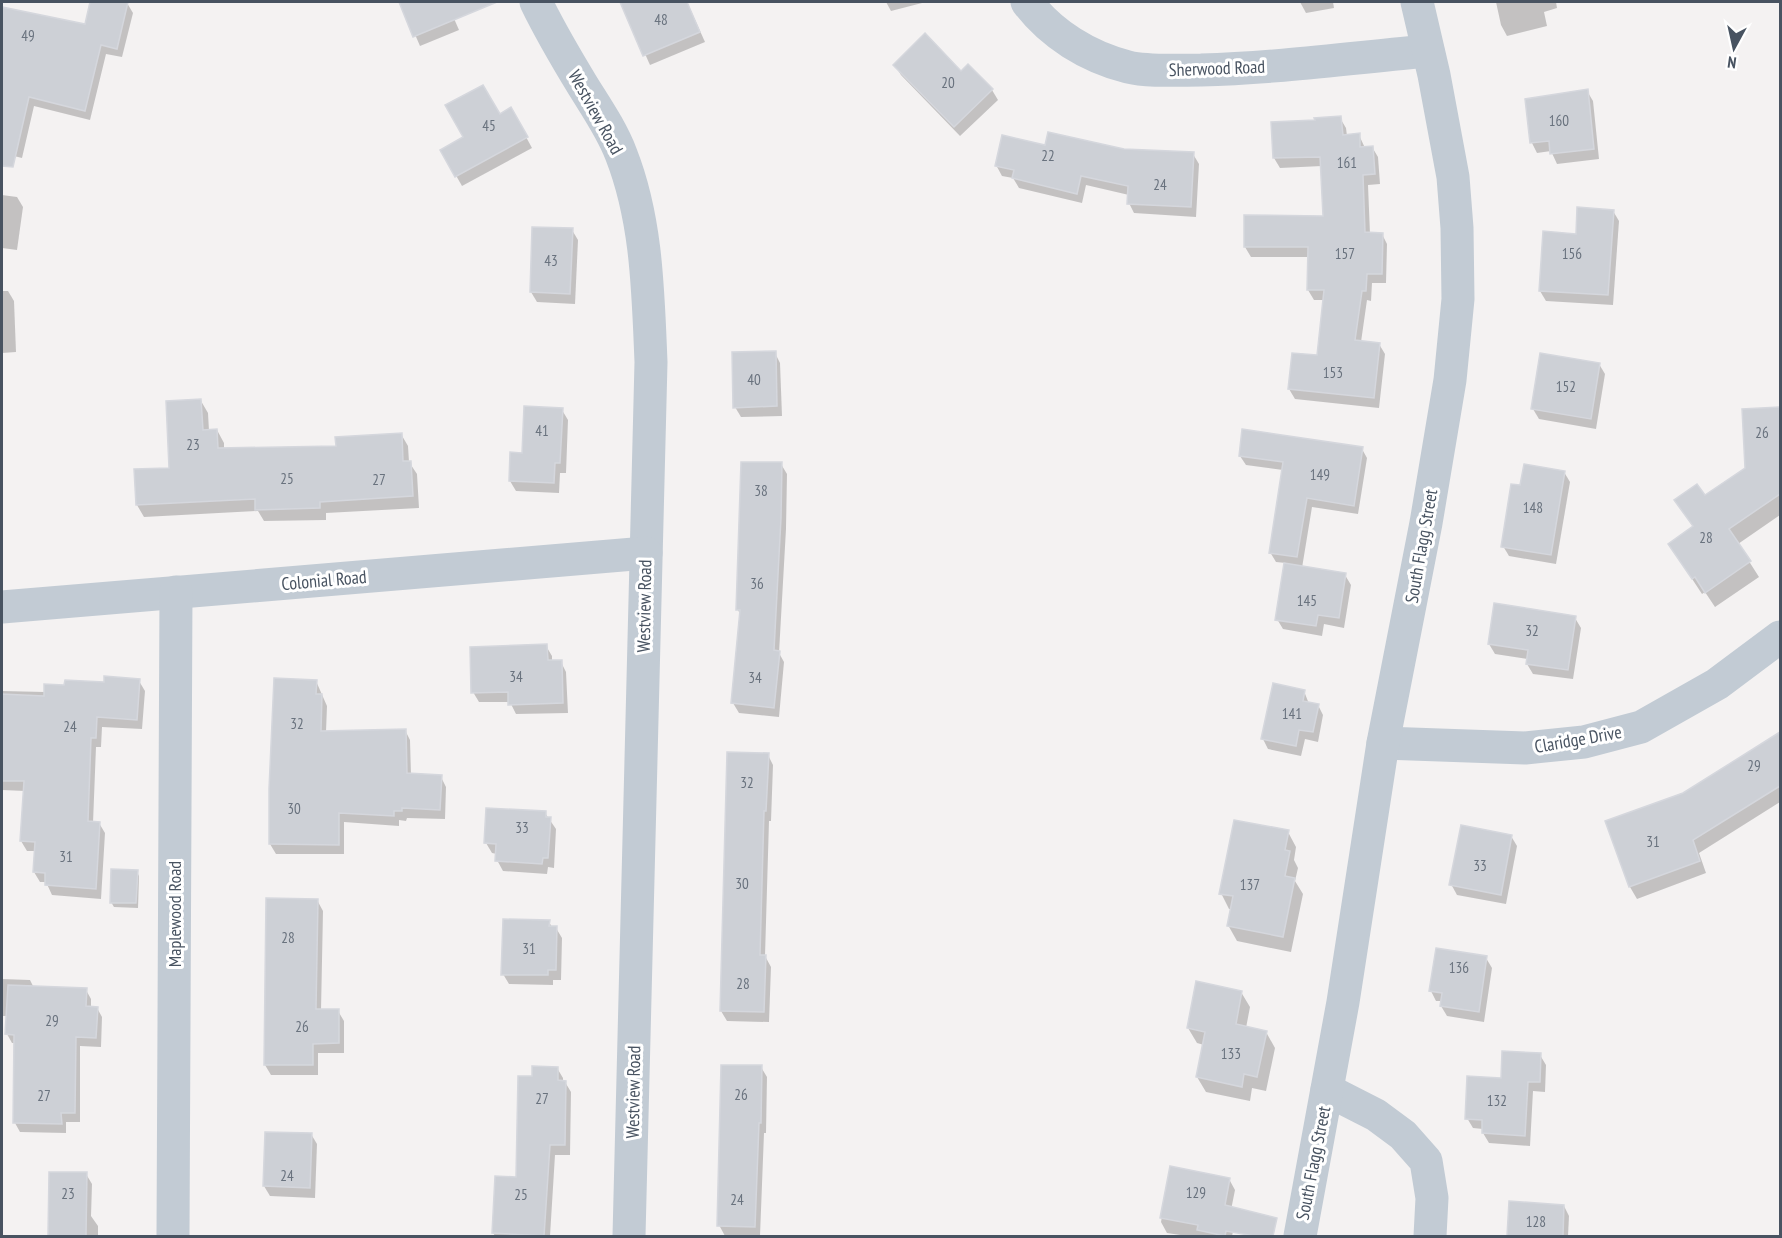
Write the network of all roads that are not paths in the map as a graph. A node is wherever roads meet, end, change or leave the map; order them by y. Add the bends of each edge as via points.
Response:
1 (536, 2) edge
2 (1027, 2) edge
3 (1417, 2) edge
4 (1428, 51) junction
5 (646, 553) junction
6 (176, 592) junction
7 (2, 607) edge
8 (1780, 637) edge
9 (1383, 743) junction
10 (1327, 1090) junction
11 (173, 1236) edge
12 (629, 1236) edge
13 (1300, 1236) edge
14 (1430, 1236) edge

1 - 5 street, Westview Road via 620,152 636,197 643,240 651,362
2 - 4 street, Sherwood Road via 1074,46 1129,68 1248,69
3 - 4 street, South Flagg Street
4 - 9 street, South Flagg Street via 1453,177 1458,299 1450,380
5 - 6 street, Colonial Road
5 - 12 street, Westview Road
6 - 7 street, Colonial Road
6 - 11 street, Maplewood Road
8 - 9 street, Claridge Drive via 1717,684 1641,727 1584,742 1525,748
9 - 10 street, South Flagg Street
10 - 13 street, South Flagg Street
10 - 14 street, South Flagg Street via 1376,1114 1404,1135 1426,1161 1432,1198

